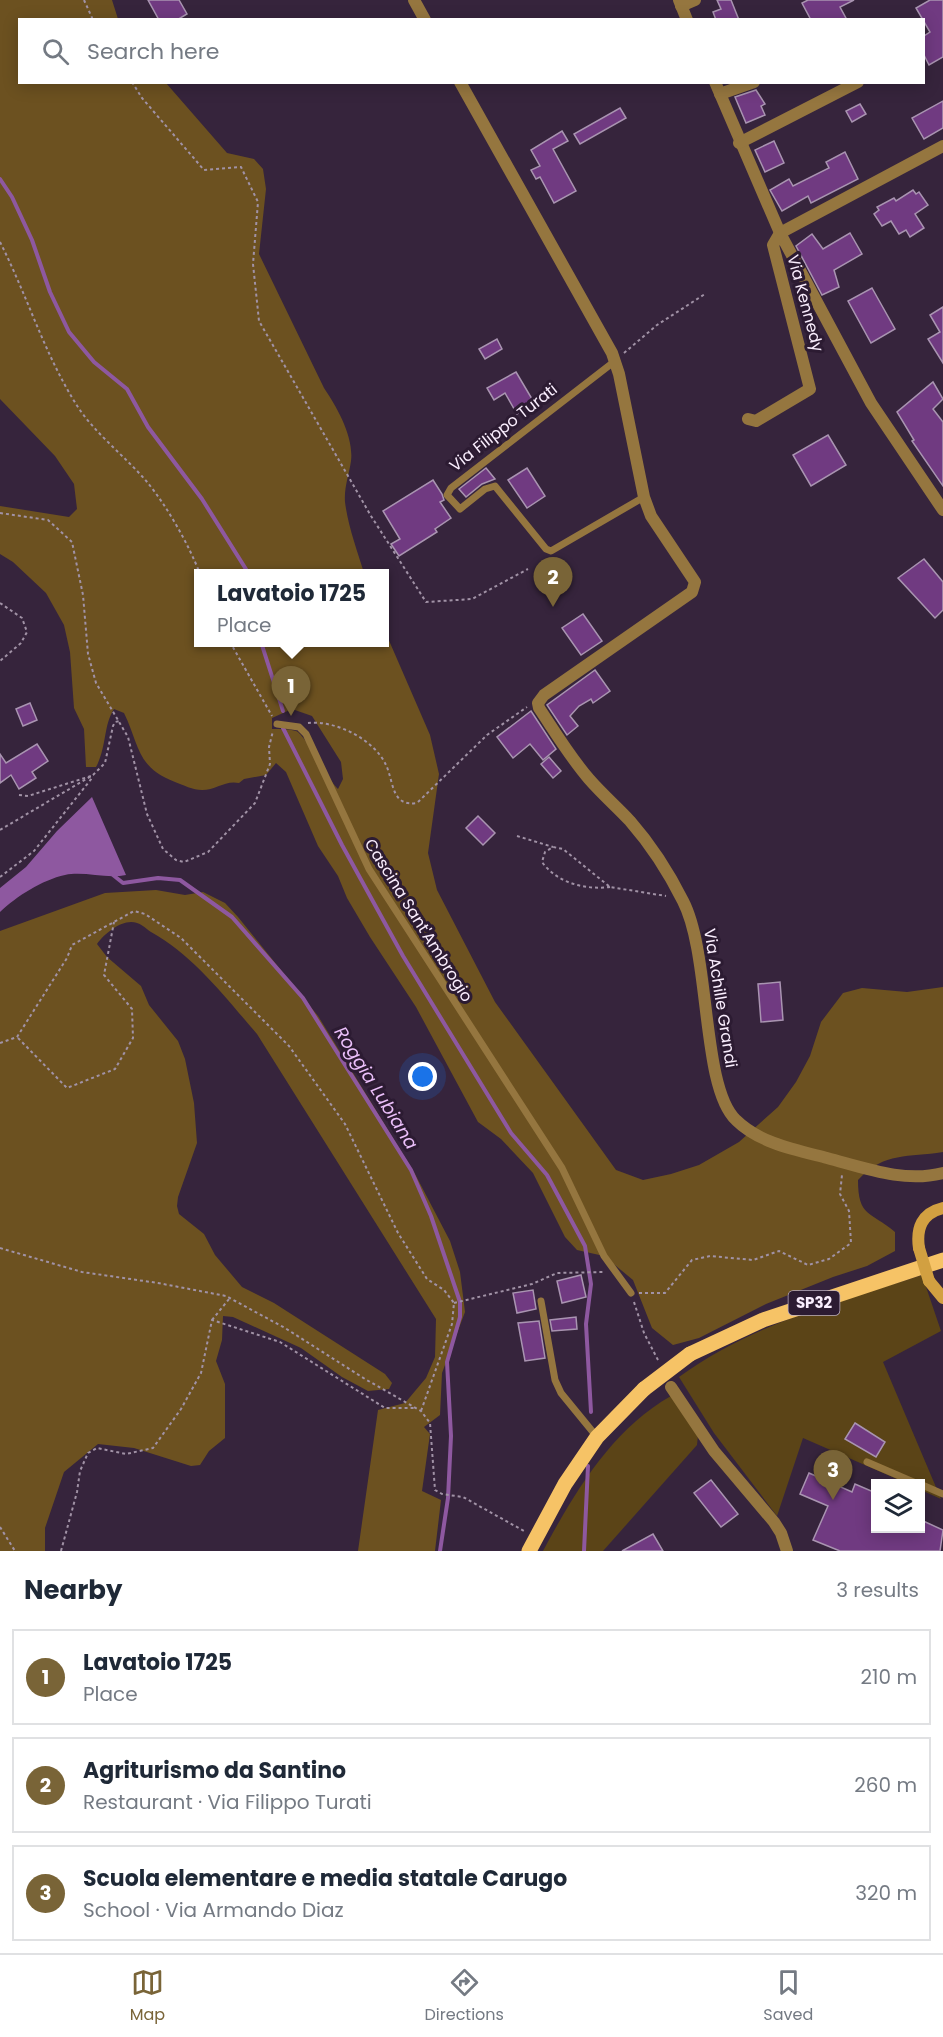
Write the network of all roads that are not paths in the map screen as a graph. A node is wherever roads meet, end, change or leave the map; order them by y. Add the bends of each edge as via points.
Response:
1 (414, 0) edge
2 (695, 0) edge
3 (680, 3) edge
4 (424, 18) edge
5 (686, 18) edge
6 (461, 84) edge
7 (742, 84) edge
8 (854, 84) edge
9 (717, 88) edge
10 (739, 143) junction
11 (943, 146) edge
12 (780, 233) junction
13 (615, 361) junction
14 (748, 419) dead end
15 (644, 497) junction
16 (943, 510) edge
17 (277, 724) road end
18 (943, 1173) edge
19 (943, 1208) edge
20 (943, 1260) edge
21 (631, 1293) road end
22 (943, 1298) edge
23 (541, 1300) dead end
24 (671, 1387) dead end
25 (597, 1437) junction
26 (867, 1462) dead end
27 (907, 1479) edge
28 (925, 1486) edge
29 (943, 1494) edge
30 (532, 1545) edge
31 (786, 1551) edge

1 - 4 street
2 - 3 street
3 - 5 street
6 - 13 street
7 - 9 street
8 - 10 street
9 - 10 street
10 - 12 street
11 - 12 street, Via Kennedy
12 - 14 street, Via Kennedy via 773,245 810,389 756,421
12 - 16 street via 871,403
13 - 15 street
13 - 15 lane, Via Filippo Turati via 447,495 460,509 489,486 495,486 551,552
15 - 18 street, Via Achille Grandi via 651,516 694,578 695,587 544,695 538,705 589,779 649,846 683,900 697,939 718,1085 734,1119 755,1134 787,1147 853,1165 915,1178
17 - 21 lane, Cascina Sant'Ambrogio via 299,727 338,798 350,833 369,868 562,1168 604,1256
19 - 22 street, bridge via 921,1223 917,1237 929,1281
20 - 25 main road, SP32, bridge via 763,1320 690,1354 644,1389
23 - 25 lane via 555,1380
24 - 31 street via 714,1451 774,1522
25 - 30 main road, SP32 via 565,1484
26 - 27 lane
28 - 29 lane

